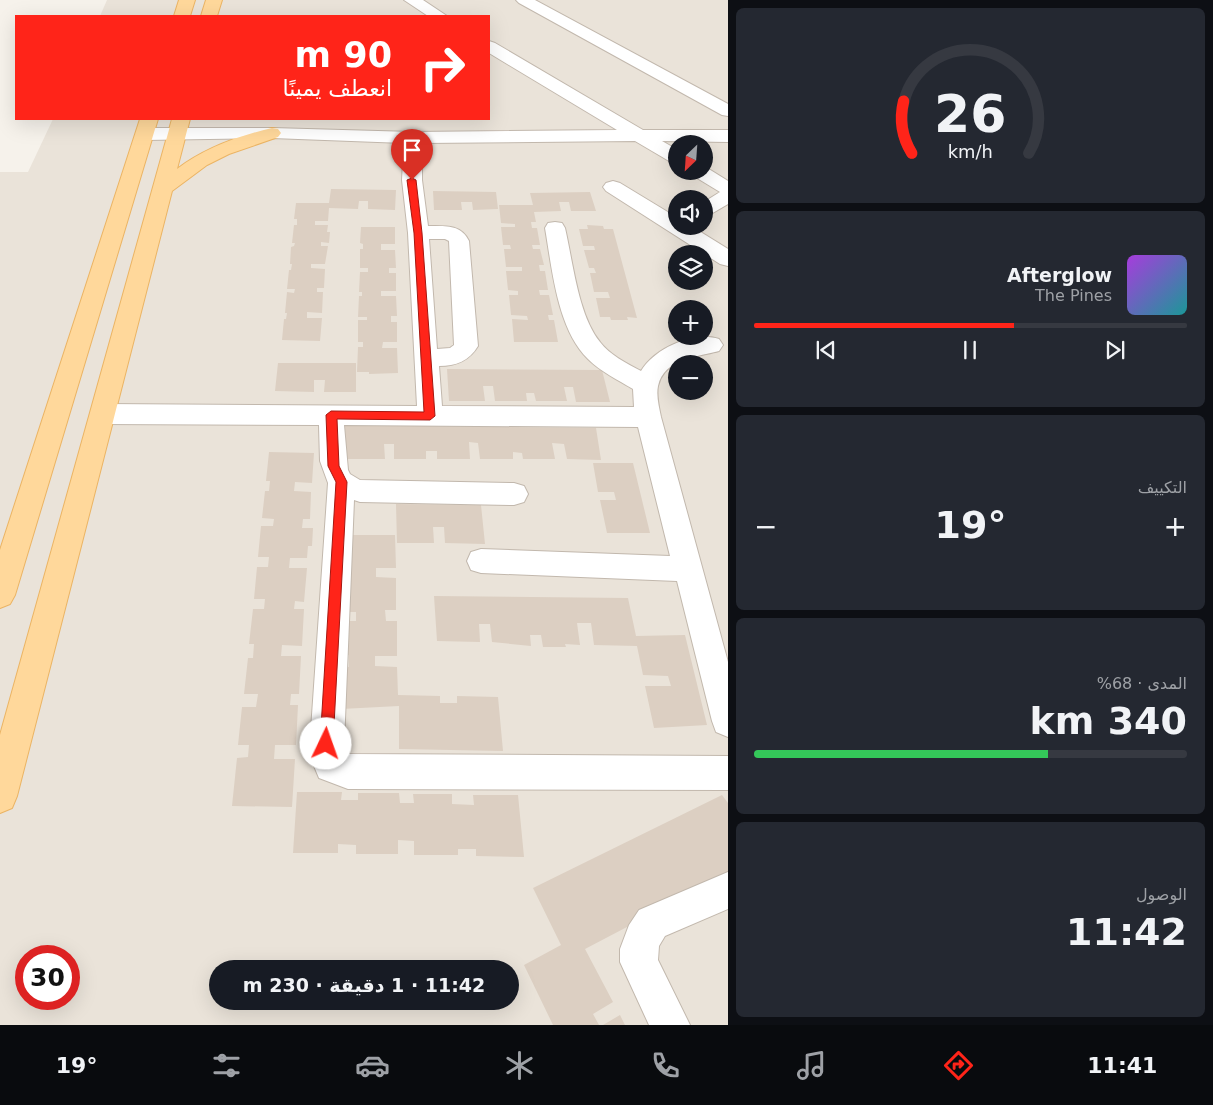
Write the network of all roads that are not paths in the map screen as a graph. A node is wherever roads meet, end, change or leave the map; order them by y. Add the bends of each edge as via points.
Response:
1 (187, 0) edge
2 (214, 0) edge
3 (412, 0) edge
4 (524, 0) edge
5 (182, 15) edge
6 (209, 15) edge
7 (437, 15) edge
8 (490, 47) edge
9 (728, 111) edge
10 (537, 119) dead end
11 (613, 120) junction
12 (728, 122) edge
13 (147, 126) edge
14 (180, 126) edge
15 (272, 132) junction
16 (639, 135) junction
17 (728, 136) edge
18 (413, 138) junction
19 (668, 152) edge
20 (713, 180) edge
21 (613, 187) dead end
22 (162, 189) junction
23 (728, 189) edge
24 (728, 196) edge
25 (713, 205) edge
26 (668, 221) edge
27 (555, 228) dead end
28 (418, 233) junction
29 (690, 235) edge
30 (728, 259) edge
31 (711, 345) dead end
32 (426, 357) junction
33 (646, 384) junction
34 (103, 414) junction
35 (331, 415) junction
36 (430, 416) junction
37 (648, 417) junction
38 (341, 482) junction
39 (514, 494) dead end
40 (481, 560) dead end
41 (688, 569) junction
42 (0, 595) edge
43 (723, 684) edge
44 (728, 721) edge
45 (728, 773) edge
46 (0, 796) edge
47 (728, 890) edge
48 (670, 1025) edge

1 - 5 main road
2 - 6 main road
3 - 7 street
4 - 9 street
8 - 11 street
10 - 11 street
11 - 12 street
11 - 16 street
13 - 14 street
13 - 42 main road
14 - 15 street
14 - 22 main road
15 - 18 street
15 - 22 main road via 200,161
16 - 17 street
16 - 18 street
16 - 19 street
18 - 28 street via 412,180
20 - 23 street
21 - 26 street
22 - 34 main road
24 - 25 street
27 - 33 street via 568,291 583,336 591,349 607,362
28 - 32 street
28 - 32 street via 449,232 459,241 466,346 455,356
29 - 30 street
31 - 33 street via 680,351 665,359
32 - 36 street
33 - 37 street
34 - 35 street
34 - 46 main road
35 - 36 street
35 - 38 street via 334,466
36 - 37 street
37 - 41 street
38 - 39 street via 360,491
38 - 45 street via 326,744 331,766 348,772
40 - 41 street
41 - 43 street
43 - 44 street
47 - 48 street via 652,924 642,938 639,962

